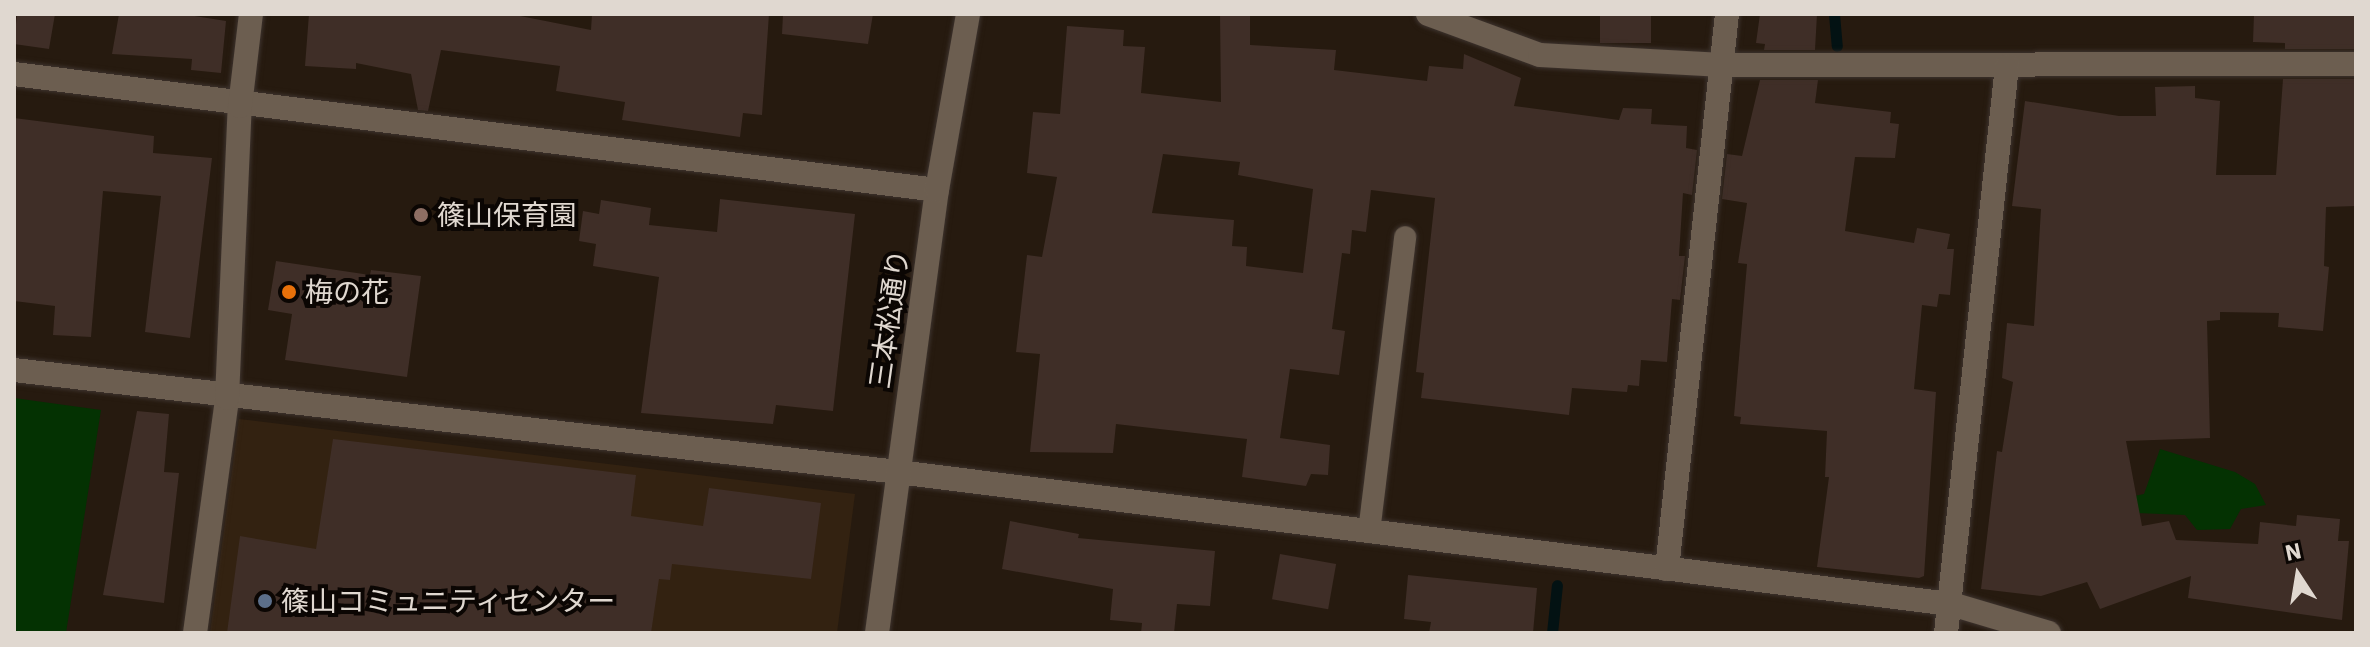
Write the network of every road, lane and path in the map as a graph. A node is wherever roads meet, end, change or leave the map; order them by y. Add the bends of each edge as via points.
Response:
1 (251, 14) edge
2 (968, 14) edge
3 (1428, 14) edge
4 (1727, 14) edge
5 (2356, 64) edge
6 (1723, 65) junction
7 (2007, 66) junction
8 (14, 74) edge
9 (240, 106) junction
10 (937, 190) junction
11 (1405, 237) dead end
12 (14, 370) edge
13 (227, 398) junction
14 (898, 472) junction
15 (1369, 532) junction
16 (1667, 569) junction
17 (1951, 604) junction
18 (195, 633) edge
19 (877, 633) edge
20 (1946, 633) edge
21 (2049, 633) edge

1 - 9 street
2 - 10 street, 三本松通り
3 - 6 street via 1540,55
4 - 6 street
5 - 7 street
6 - 7 street
6 - 16 street
7 - 17 street
8 - 9 street
9 - 10 street
9 - 13 street
10 - 14 street, 三本松通り
11 - 15 lane
12 - 13 street
13 - 14 street
13 - 18 street
14 - 15 street
14 - 19 street, 三本松通り
15 - 16 street
16 - 17 street
17 - 20 street
17 - 21 street

